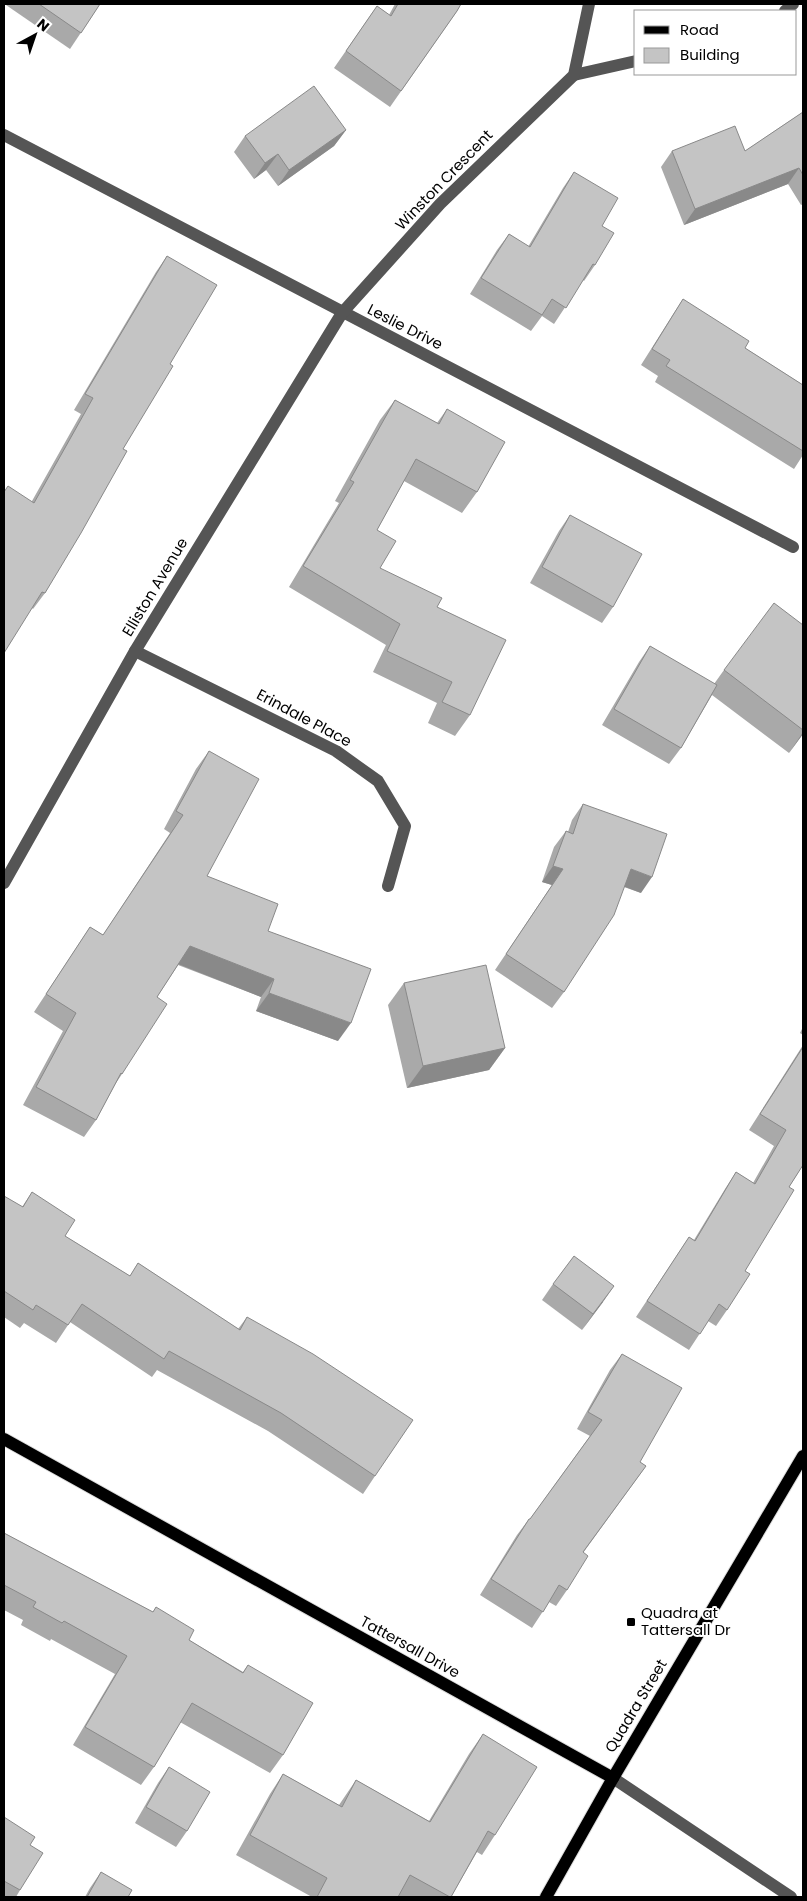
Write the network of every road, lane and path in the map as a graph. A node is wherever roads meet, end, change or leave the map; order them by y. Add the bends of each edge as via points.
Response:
1 (589, 4) edge
2 (634, 62) edge
3 (574, 75) junction
4 (4, 135) edge
5 (342, 313) junction
6 (793, 547) dead end
7 (135, 651) junction
8 (4, 883) edge
9 (388, 886) dead end
10 (4, 1439) edge
11 (803, 1456) edge
12 (612, 1778) junction
13 (546, 1897) edge
14 (791, 1897) edge

1 - 3 street
2 - 3 street
3 - 5 street, Winston Crescent via 440,204
4 - 5 street, Leslie Drive
5 - 6 street, Leslie Drive
5 - 7 street, Elliston Avenue
7 - 8 street, Elliston Avenue
7 - 9 street, Erindale Place via 336,750 378,781 405,826
10 - 12 main road, Tattersall Drive
11 - 12 main road, Quadra Street
12 - 13 main road, Quadra Street
12 - 14 street, Tattersall Drive

